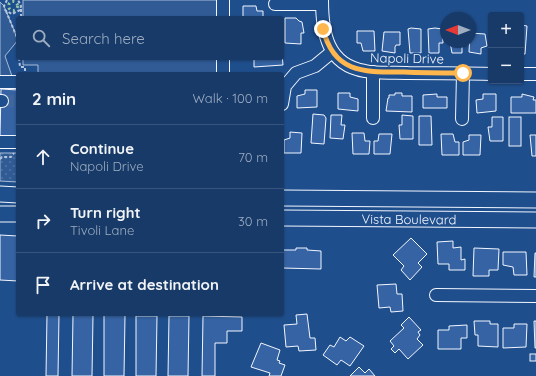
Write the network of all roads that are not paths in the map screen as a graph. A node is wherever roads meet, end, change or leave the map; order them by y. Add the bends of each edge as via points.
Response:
1 (223, 0) edge
2 (322, 2) edge
3 (275, 4) dead end
4 (223, 16) edge
5 (332, 52) junction
6 (223, 60) edge
7 (223, 72) edge
8 (373, 72) junction
9 (463, 73) junction
10 (488, 74) edge
11 (524, 74) edge
12 (536, 74) edge
13 (16, 78) edge
14 (0, 82) edge
15 (284, 92) edge
16 (373, 118) dead end
17 (462, 119) dead end
18 (0, 142) edge
19 (16, 142) edge
20 (0, 194) edge
21 (16, 195) edge
22 (284, 198) edge
23 (536, 200) edge
24 (0, 214) edge
25 (16, 214) edge
26 (284, 218) edge
27 (536, 220) edge
28 (436, 295) dead end
29 (536, 296) edge

1 - 4 street
2 - 3 street
2 - 5 street via 323,29
5 - 8 street, Napoli Drive via 348,66
5 - 15 street via 315,66 296,73 285,86
6 - 7 street
8 - 9 street, Napoli Drive
8 - 16 street
9 - 10 street, Napoli Drive
9 - 17 street
11 - 12 street
13 - 14 street
18 - 19 street
20 - 21 main road
22 - 23 main road, Vista Boulevard
24 - 25 main road
26 - 27 main road, Vista Boulevard
28 - 29 street

